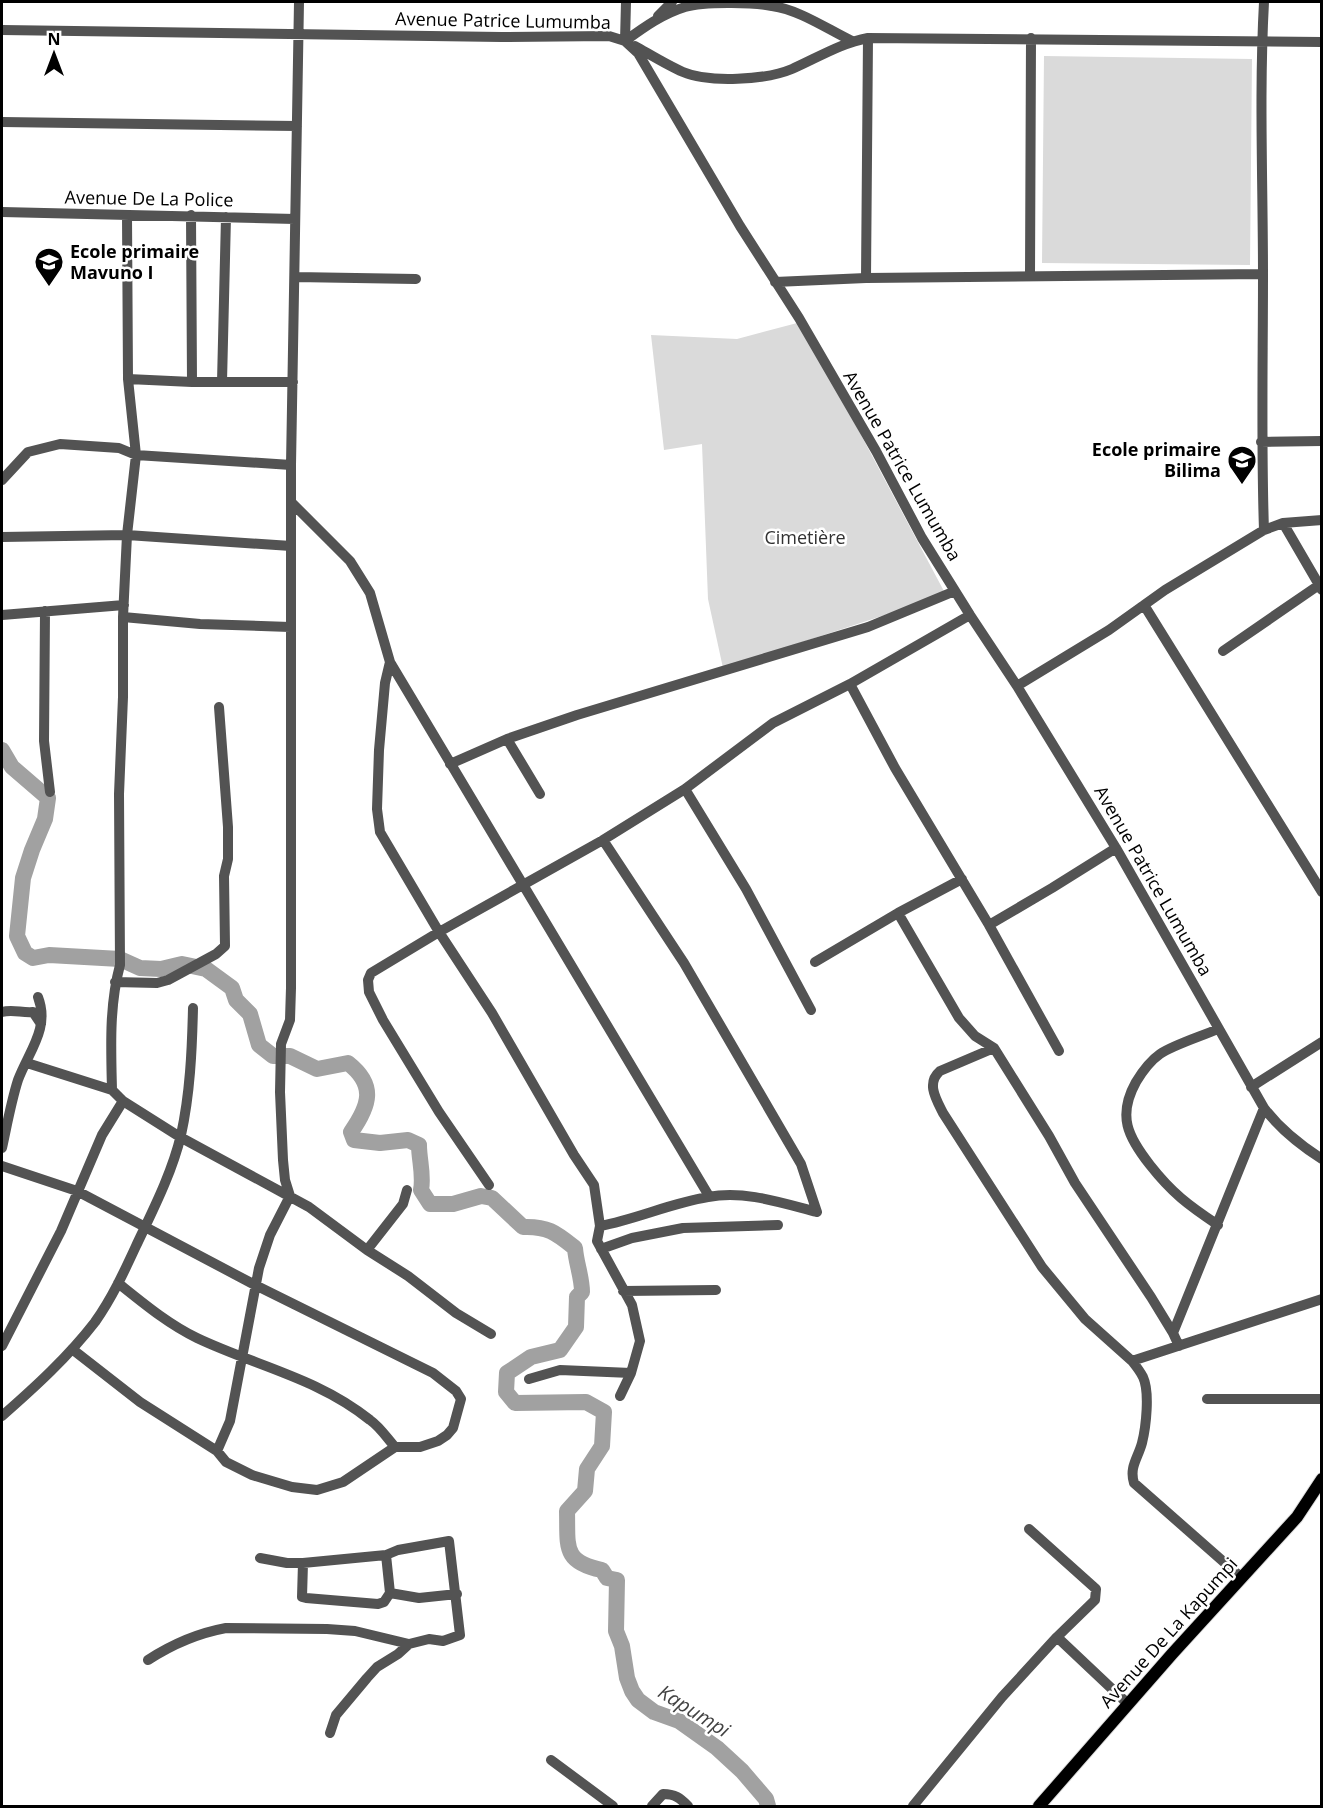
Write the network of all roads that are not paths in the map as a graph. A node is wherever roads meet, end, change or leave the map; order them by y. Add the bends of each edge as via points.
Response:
1 (299, 2) edge
2 (626, 2) edge
3 (672, 2) edge
4 (1264, 2) edge
5 (654, 21) junction
6 (2, 30) edge
7 (298, 35) junction
8 (868, 38) junction
9 (1031, 38) junction
10 (625, 41) junction
11 (852, 41) junction
12 (1262, 41) junction
13 (1322, 42) edge
14 (2, 122) edge
15 (297, 126) junction
16 (2, 212) edge
17 (127, 215) junction
18 (191, 215) junction
19 (226, 217) junction
20 (296, 219) junction
21 (1263, 274) junction
22 (1030, 276) junction
23 (295, 277) junction
24 (866, 278) junction
25 (416, 279) dead end
26 (775, 282) junction
27 (128, 379) junction
28 (192, 382) junction
29 (222, 382) junction
30 (293, 382) junction
31 (1322, 441) edge
32 (1261, 442) junction
33 (136, 455) junction
34 (291, 465) junction
35 (2, 480) edge
36 (292, 503) junction
37 (1322, 520) edge
38 (1283, 523) junction
39 (1264, 531) junction
40 (127, 535) junction
41 (2, 537) edge
42 (291, 546) junction
43 (1320, 588) edge
44 (955, 591) junction
45 (124, 605) junction
46 (1144, 605) junction
47 (45, 611) junction
48 (2, 615) edge
49 (970, 615) junction
50 (123, 617) junction
51 (290, 627) junction
52 (1223, 651) dead end
53 (390, 662) junction
54 (850, 684) junction
55 (1017, 686) junction
56 (219, 707) dead end
57 (507, 739) junction
58 (450, 764) junction
59 (685, 789) junction
60 (50, 792) dead end
61 (540, 794) dead end
62 (603, 840) junction
63 (1116, 848) junction
64 (962, 879) junction
65 (523, 885) junction
66 (1322, 892) edge
67 (898, 913) junction
68 (989, 924) junction
69 (439, 932) junction
70 (815, 963) dead end
71 (115, 982) junction
72 (38, 997) dead end
73 (193, 1008) dead end
74 (811, 1010) dead end
75 (2, 1012) edge
76 (41, 1024) junction
77 (1218, 1029) junction
78 (1320, 1046) edge
79 (994, 1048) junction
80 (1059, 1051) dead end
81 (27, 1063) junction
82 (1251, 1086) junction
83 (112, 1090) junction
84 (123, 1101) junction
85 (1264, 1108) junction
86 (180, 1137) junction
87 (2, 1148) edge
88 (1322, 1160) edge
89 (2, 1166) edge
90 (489, 1185) dead end
91 (407, 1190) dead end
92 (77, 1191) junction
93 (290, 1196) junction
94 (709, 1196) junction
95 (778, 1225) dead end
96 (1218, 1225) junction
97 (600, 1226) junction
98 (145, 1227) junction
99 (601, 1249) junction
100 (367, 1250) junction
101 (118, 1283) junction
102 (255, 1285) junction
103 (716, 1290) dead end
104 (623, 1291) junction
105 (1322, 1299) edge
106 (1173, 1333) junction
107 (491, 1334) dead end
108 (2, 1346) edge
109 (1179, 1346) junction
110 (72, 1349) junction
111 (242, 1357) junction
112 (1132, 1361) junction
113 (631, 1373) junction
114 (529, 1380) dead end
115 (620, 1396) dead end
116 (1207, 1399) dead end
117 (1322, 1399) edge
118 (2, 1416) edge
119 (395, 1448) junction
120 (217, 1450) junction
121 (1322, 1479) edge
122 (1029, 1529) dead end
123 (386, 1555) junction
124 (260, 1558) dead end
125 (303, 1563) junction
126 (1242, 1578) junction
127 (390, 1593) junction
128 (457, 1594) junction
129 (1057, 1637) junction
130 (409, 1644) junction
131 (148, 1660) dead end
132 (1128, 1704) junction
133 (330, 1733) dead end
134 (551, 1760) dead end
135 (613, 1806) edge
136 (652, 1806) edge
137 (688, 1806) edge
138 (913, 1806) edge
139 (1039, 1806) edge

1 - 7 street
2 - 10 street
3 - 5 street
4 - 12 street
5 - 10 street
5 - 11 street via 686,7 773,6
6 - 7 street, Avenue Patrice Lumumba
7 - 10 street, Avenue Patrice Lumumba via 609,36
7 - 15 street
8 - 9 street
8 - 11 street
8 - 24 street
9 - 12 street
9 - 22 street
10 - 11 street via 684,73 724,79 771,76
10 - 26 street, Avenue Patrice Lumumba via 638,53
12 - 13 street
12 - 21 street
14 - 15 street
15 - 20 street
16 - 17 street, Avenue De La Police
17 - 18 street, Avenue De La Police
17 - 27 street
18 - 19 street, Avenue De La Police
18 - 28 street
19 - 20 street, Avenue De La Police
19 - 29 street
20 - 23 street
21 - 22 street
21 - 32 street
22 - 24 street
23 - 25 street
23 - 30 street
24 - 26 street
26 - 44 street, Avenue Patrice Lumumba
27 - 28 street
27 - 33 street
28 - 29 street
29 - 30 street
30 - 34 street
31 - 32 street
32 - 39 street
33 - 34 street
33 - 35 street via 119,448 60,444 28,452
33 - 40 street
34 - 36 street
36 - 42 street
36 - 53 street via 350,561 369,593
37 - 38 street
38 - 39 street
38 - 43 street
39 - 46 street
40 - 41 street
40 - 42 street
40 - 45 street
42 - 51 street
43 - 52 street
44 - 49 street, Avenue Patrice Lumumba
44 - 57 street via 868,627
45 - 47 street
45 - 50 street
46 - 55 street
46 - 66 street
47 - 48 street
47 - 60 street via 44,741
49 - 54 street
49 - 55 street, Avenue Patrice Lumumba
50 - 51 street
50 - 71 street via 118,794 120,965
51 - 93 street via 290,1020 281,1044 280,1071 283,1160
53 - 58 street
53 - 69 street via 380,750 380,832
54 - 59 street via 773,723
54 - 64 street
55 - 63 street, Avenue Patrice Lumumba
56 - 71 street via 228,827 225,946 168,980
57 - 58 street
57 - 61 street
58 - 65 street
59 - 62 street
59 - 74 street via 746,889
62 - 65 street
62 - 94 street via 684,963 801,1164 818,1212 748,1196
63 - 68 street
63 - 77 street, Avenue Patrice Lumumba
64 - 67 street
64 - 68 street
65 - 69 street
65 - 94 street
67 - 70 street
67 - 79 street via 959,1018 975,1036
68 - 80 street
69 - 90 street via 371,973 369,992 439,1112
69 - 97 street via 594,1185
71 - 83 street
72 - 76 street via 43,1009
73 - 86 street via 189,1083
75 - 76 street via 33,1012
76 - 81 street
77 - 82 street, Avenue Patrice Lumumba
77 - 96 street via 1160,1054 1143,1071 1126,1108 1133,1144 1183,1202
78 - 82 street
79 - 106 street via 1075,1183
79 - 112 street via 940,1071 932,1083 935,1095 1042,1267 1085,1319
81 - 83 street
81 - 87 street via 19,1079
82 - 85 street, Avenue Patrice Lumumba
83 - 84 street
84 - 86 street
84 - 92 street via 102,1135
85 - 88 street, Avenue Patrice Lumumba via 1291,1137
85 - 96 street
86 - 93 street
86 - 98 street
89 - 92 street
91 - 100 street via 398,1212
92 - 98 street
92 - 108 street via 61,1231
93 - 100 street
93 - 102 street via 270,1235
94 - 97 street
95 - 99 street via 683,1228
96 - 106 street
97 - 99 street via 597,1241
98 - 101 street
98 - 102 street
99 - 104 street
100 - 107 street
101 - 110 street
101 - 111 street via 171,1324
102 - 111 street
102 - 119 street via 433,1373 456,1391 461,1399 459,1411 447,1435 420,1447
103 - 104 street
104 - 113 street via 632,1305 640,1341
105 - 109 street
106 - 109 street
109 - 112 street
110 - 118 street
110 - 120 street via 140,1402
111 - 119 street via 333,1394 372,1421
111 - 120 street via 230,1421
112 - 126 street via 1146,1390 1142,1444 1132,1466 1134,1483
113 - 114 street via 560,1370
113 - 115 street
116 - 117 street
119 - 120 street via 343,1482 317,1490 292,1487 252,1474 226,1462
121 - 126 main road, Avenue De La Kapumpi via 1297,1517
122 - 129 street via 1096,1589 1095,1600
123 - 125 street
123 - 127 street
123 - 128 street via 449,1542
124 - 125 street
125 - 127 street via 301,1589 306,1598 378,1604
126 - 132 main road, Avenue De La Kapumpi
127 - 128 street via 420,1598
128 - 130 street via 460,1635
129 - 132 street
129 - 138 street
130 - 131 street via 355,1631 226,1628 165,1649
130 - 133 street via 367,1677 336,1716
132 - 139 main road, Avenue De La Kapumpi
134 - 135 street
136 - 137 street via 663,1794 669,1794 678,1796

